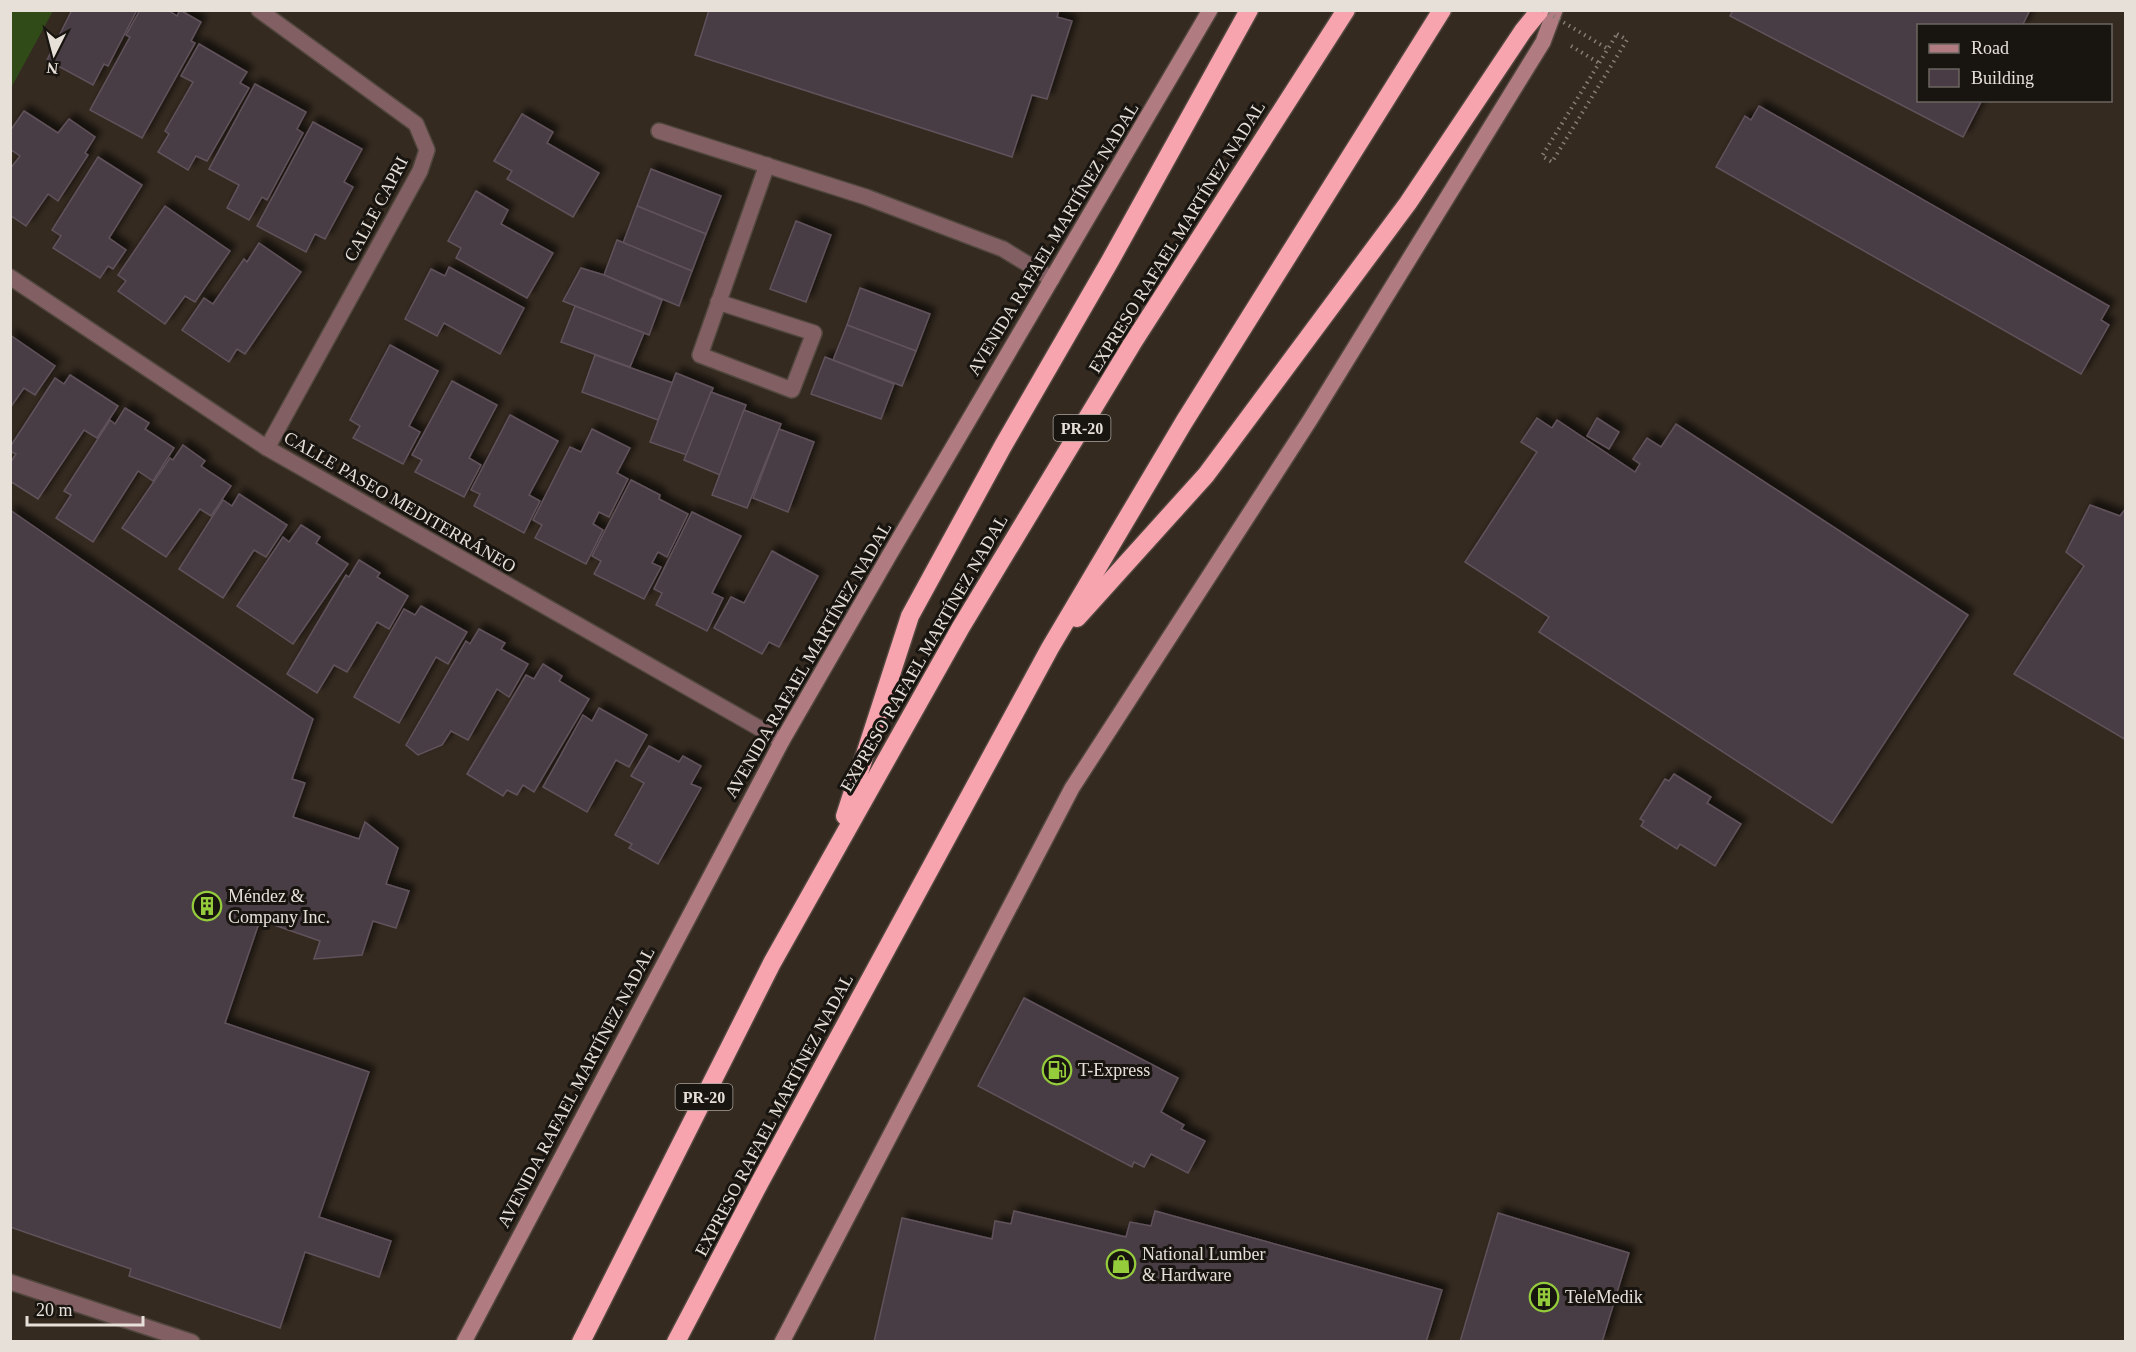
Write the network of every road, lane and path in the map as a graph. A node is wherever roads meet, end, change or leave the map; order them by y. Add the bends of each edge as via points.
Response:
1 (259, 10) edge
2 (1210, 10) edge
3 (1249, 10) edge
4 (1346, 10) edge
5 (1442, 10) edge
6 (1542, 10) edge
7 (1555, 10) edge
8 (1608, 49) junction
9 (659, 130) dead end
10 (767, 165) junction
11 (10, 277) edge
12 (1052, 279) junction
13 (718, 302) junction
14 (267, 448) junction
15 (1050, 648) junction
16 (782, 741) junction
17 (832, 855) junction
18 (10, 1281) edge
19 (192, 1341) edge
20 (464, 1341) edge
21 (581, 1341) edge
22 (676, 1341) edge
23 (782, 1341) edge

1 - 14 street, CALLE CAPRI via 417,124 427,150 420,171
2 - 12 main road, AVENIDA RAFAEL MARTÍNEZ NADAL
3 - 17 highway via 910,616
4 - 17 highway, EXPRESO RAFAEL MARTÍNEZ NADAL / PR-20 via 1095,405 961,627
5 - 15 highway, EXPRESO RAFAEL MARTÍNEZ NADAL via 1184,422
6 - 8 path, bridge
6 - 15 highway via 1523,31 1408,204 1206,475
7 - 23 main road via 1543,42 1317,410 1072,788
8 - 8 path via 1542,156 1552,162 1627,40 1617,34
9 - 10 street
10 - 12 street via 866,197 1003,249
10 - 13 street
11 - 14 street, CALLE PASEO MEDITERRÁNEO
12 - 16 main road, AVENIDA RAFAEL MARTÍNEZ NADAL
13 - 13 street via 700,355 792,390 814,333
14 - 16 street, CALLE PASEO MEDITERRÁNEO
15 - 22 highway, EXPRESO RAFAEL MARTÍNEZ NADAL
16 - 20 main road, AVENIDA RAFAEL MARTÍNEZ NADAL
17 - 21 highway, EXPRESO RAFAEL MARTÍNEZ NADAL / PR-20 via 767,974
18 - 19 street

